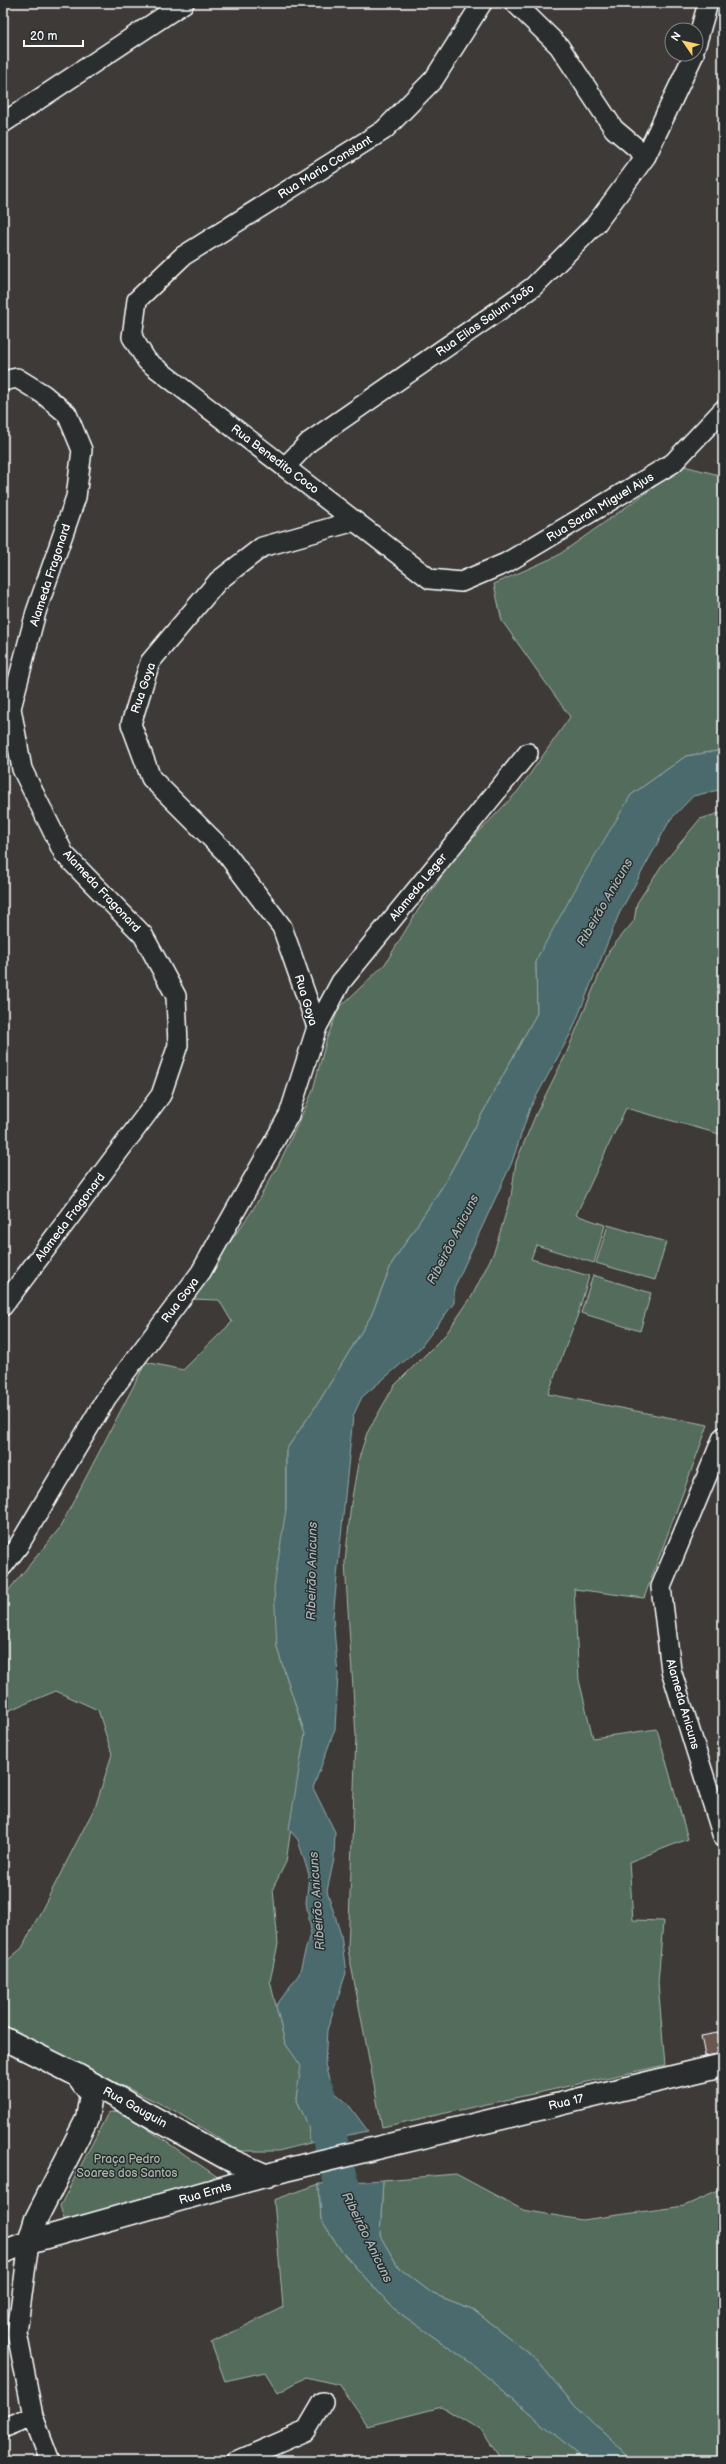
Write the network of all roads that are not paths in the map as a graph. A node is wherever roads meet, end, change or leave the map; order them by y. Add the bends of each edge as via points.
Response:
1 (184, 3) edge
2 (482, 3) edge
3 (515, 3) edge
4 (708, 3) edge
5 (703, 22) edge
6 (690, 62) edge
7 (3, 122) edge
8 (646, 156) junction
9 (137, 300) joint
10 (3, 381) edge
11 (723, 410) edge
12 (285, 467) junction
13 (355, 521) junction
14 (461, 582) joint
15 (528, 753) dead end
16 (316, 1027) junction
17 (3, 1306) edge
18 (722, 1443) edge
19 (3, 1566) edge
20 (723, 1837) edge
21 (3, 2038) edge
22 (723, 2064) edge
23 (77, 2075) junction
24 (409, 2139) joint
25 (267, 2176) junction
26 (29, 2242) junction
27 (3, 2252) edge
28 (323, 2402) dead end
29 (33, 2416) junction
30 (3, 2428) edge
31 (50, 2461) edge
32 (236, 2461) edge

1 - 7 street
2 - 9 street, Rua Maria Constant via 434,79 384,130 183,256
3 - 8 street via 559,46 614,129
4 - 5 street
6 - 8 street, Rua Elias Salum João
8 - 12 street, Rua Elias Salum João via 596,224 533,288 309,442
9 - 12 street, Rua Benedito Coco via 132,337 146,361
10 - 17 street, Alameda Fragonard via 17,378 68,414 82,450 76,497 36,612 11,708 22,769 64,854 143,935 176,996 178,1045 161,1095
11 - 14 street, Rua Sarah Miguel Ajus via 673,463 506,564
12 - 13 street, Rua Benedito Coco
13 - 14 street, Rua Benedito Coco via 430,579
13 - 16 street, Rua Goya via 262,547 218,581 150,662 131,724 151,778 225,852 282,927
15 - 16 street, Alameda Leger via 341,982
16 - 19 street, Rua Goya via 289,1115 201,1272 107,1397 19,1545
18 - 20 street, Alameda Anicuns via 661,1587 671,1670
21 - 23 street, Rua Gauguin
22 - 24 street, Rua 17
23 - 25 street, Rua Gauguin via 226,2158
23 - 26 street via 91,2094 87,2118 36,2219
24 - 25 street, Rua Ernts
25 - 26 street, Rua Ernts
26 - 27 street, Rua Ernts
26 - 29 street via 17,2334
28 - 32 street via 306,2431
29 - 30 street
29 - 31 street

